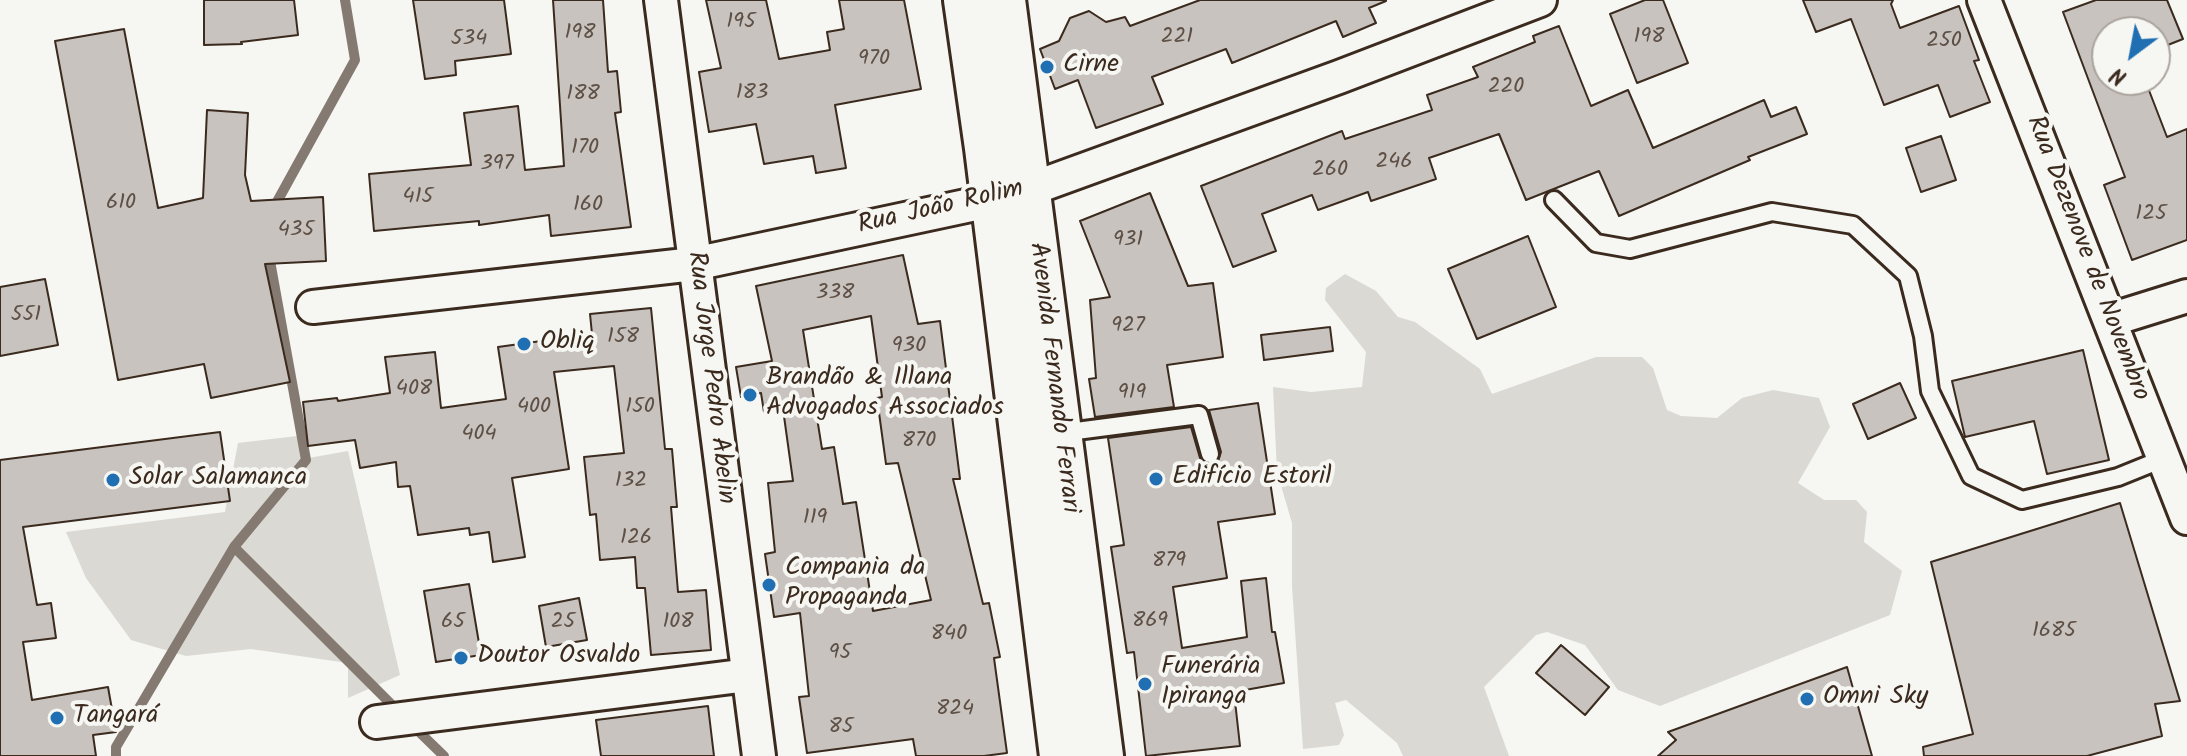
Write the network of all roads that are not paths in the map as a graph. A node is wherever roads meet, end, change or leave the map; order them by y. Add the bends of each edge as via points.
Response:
1 (661, 0) edge
2 (966, 0) edge
3 (1003, 0) edge
4 (1984, 0) edge
5 (1519, 4) edge
6 (1011, 195) junction
7 (1554, 200) dead end
8 (694, 264) junction
9 (2187, 296) edge
10 (313, 307) dead end
11 (2110, 320) junction
12 (1059, 433) junction
13 (1210, 454) dead end
14 (2165, 458) junction
15 (2187, 518) edge
16 (748, 675) junction
17 (377, 722) dead end
18 (759, 756) edge
19 (1062, 756) edge
20 (1101, 756) edge

1 - 8 street, Rua Jorge Pedro Abelin
2 - 6 main road, Avenida Fernando Ferrari
3 - 6 main road, Avenida Fernando Ferrari
4 - 11 street, Rua Dezenove de Novembro
5 - 6 street, Rua João Rolim
6 - 8 street, Rua João Rolim
6 - 12 main road, Avenida Fernando Ferrari
6 - 19 main road, Avenida Fernando Ferrari
7 - 14 lane via 1596,243 1630,249 1772,212 1853,225 1908,276 1930,391 1971,476 2022,500 2118,477
8 - 10 street, Rua João Rolim
8 - 16 street, Rua Jorge Pedro Abelin
9 - 11 street
11 - 14 street, Rua Dezenove de Novembro
12 - 13 lane via 1199,415
12 - 20 main road, Avenida Fernando Ferrari
14 - 15 street, Rua Dezenove de Novembro
16 - 17 street
16 - 18 street, Rua Jorge Pedro Abelin

